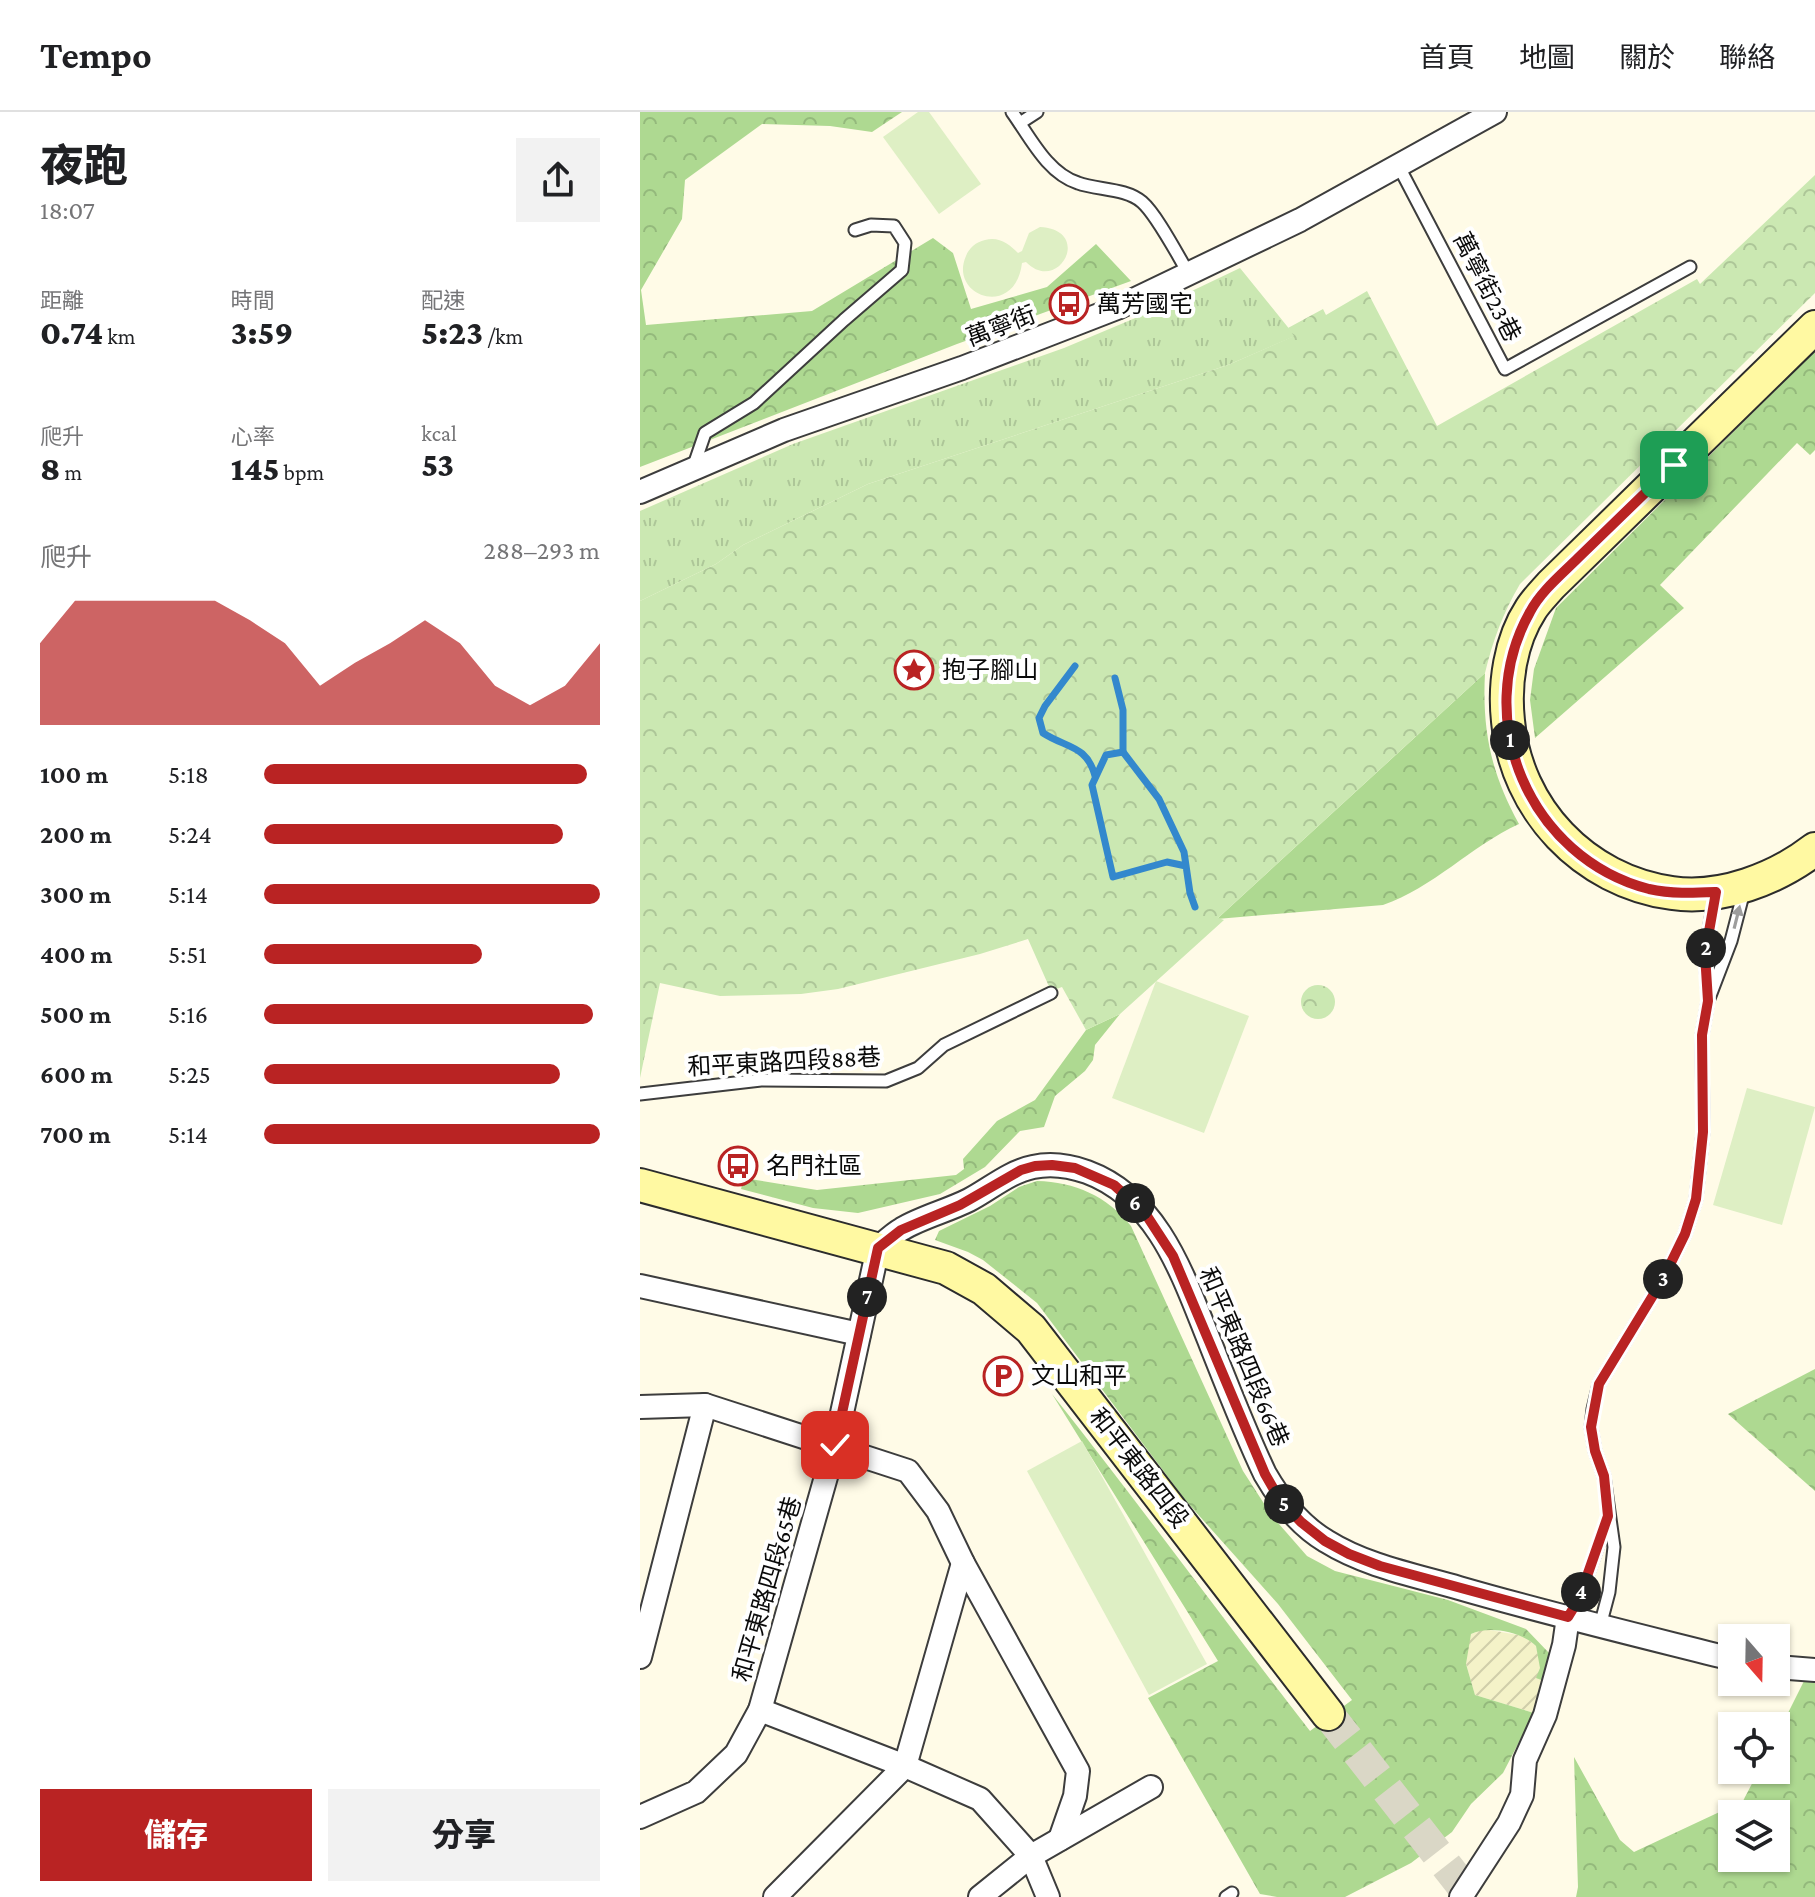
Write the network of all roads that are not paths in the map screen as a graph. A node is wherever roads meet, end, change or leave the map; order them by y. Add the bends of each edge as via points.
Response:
1 (1012, 112) edge
2 (1037, 112) edge
3 (1495, 112) edge
4 (1020, 123) junction
5 (1398, 165) junction
6 (855, 230) dead end
7 (1690, 267) dead end
8 (1190, 275) junction
9 (1815, 327) edge
10 (693, 469) junction
11 (640, 492) edge
12 (1815, 849) edge
13 (1730, 889) junction
14 (1051, 993) dead end
15 (1708, 1001) junction
16 (640, 1094) edge
17 (640, 1185) edge
18 (878, 1248) junction
19 (640, 1286) edge
20 (859, 1334) junction
21 (705, 1405) junction
22 (640, 1407) edge
23 (835, 1445) junction
24 (1608, 1516) junction
25 (963, 1563) junction
26 (1568, 1617) junction
27 (1600, 1626) junction
28 (1718, 1656) edge
29 (640, 1657) edge
30 (1790, 1668) edge
31 (1815, 1670) edge
32 (760, 1710) junction
33 (1328, 1714) tunnel mouth
34 (905, 1766) junction
35 (1151, 1787) dead end
36 (640, 1817) edge
37 (1060, 1839) junction
38 (1031, 1856) junction
39 (775, 1897) edge
40 (980, 1897) edge
41 (1048, 1897) edge
42 (1461, 1897) edge

1 - 4 lane
2 - 4 lane
3 - 5 street, 萬寧街
4 - 8 lane via 1063,177 1134,197 1145,205
5 - 7 lane, 萬寧街23巷 via 1505,369
5 - 8 street, 萬寧街
6 - 10 lane via 894,226 905,243 902,270 754,403 705,433
8 - 10 street, 萬寧街 via 1048,336 784,430
9 - 13 main road via 1551,585 1531,610 1509,670 1506,702 1516,765 1546,823 1567,844 1646,888 1674,893
10 - 11 street, 萬寧街
12 - 13 main road via 1780,871
15 -> 13 lane via 1731,941
13 - 15 lane via 1705,954
14 - 16 lane, 和平東路四段88巷 via 944,1045 918,1068 886,1081 761,1080
15 - 24 lane via 1696,1199 1680,1246 1599,1384 1593,1409 1591,1427
17 - 18 main road, 和平東路四段
18 - 20 street, 和平東路四段65巷
18 - 26 street, 和平東路四段66巷 via 901,1230 1035,1166 1075,1168 1114,1185 1145,1213 1173,1256 1265,1474 1301,1522 1325,1541 1380,1566
18 - 33 main road, 和平東路四段 via 946,1268 984,1289 1031,1329
19 - 20 street
20 - 23 street, 和平東路四段65巷
21 - 22 street
21 - 23 street
21 - 29 street
23 - 25 street via 908,1471 938,1511
23 - 32 street, 和平東路四段65巷
24 - 26 lane
24 - 27 lane via 1614,1547
25 - 34 street
25 - 37 street via 1078,1771
26 - 27 street, 和平東路四段66巷
26 - 42 street via 1545,1715 1525,1760 1522,1795
27 - 28 street, 和平東路四段66巷
30 - 31 street
32 - 34 street, 和平東路四段65巷
32 - 36 street, 和平東路四段65巷 via 736,1754 696,1792
34 - 38 street, 和平東路四段65巷 via 980,1799
34 - 39 street
35 - 37 street
37 - 38 street
38 - 40 street
38 - 41 street, 和平東路四段65巷

